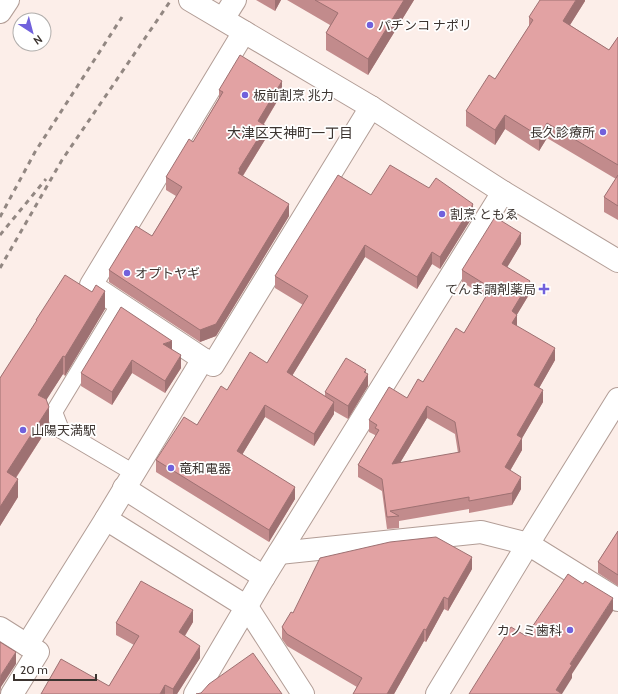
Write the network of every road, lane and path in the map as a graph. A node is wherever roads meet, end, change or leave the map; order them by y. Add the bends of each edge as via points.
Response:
1 (8, 0) edge
2 (190, 0) edge
3 (235, 0) edge
4 (0, 12) edge
5 (223, 19) junction
6 (244, 32) junction
7 (371, 107) junction
8 (503, 192) junction
9 (618, 262) edge
10 (119, 305) junction
11 (203, 359) junction
12 (618, 400) edge
13 (129, 480) junction
14 (106, 519) junction
15 (528, 544) junction
16 (279, 553) junction
17 (264, 577) junction
18 (618, 600) edge
19 (247, 608) junction
20 (0, 628) edge
21 (26, 645) junction
22 (12, 694) edge
23 (194, 694) edge
24 (303, 694) edge
25 (437, 694) edge

1 - 4 street
2 - 5 street
3 - 5 street
5 - 6 street
6 - 7 street
6 - 10 street via 91,285
7 - 8 street
7 - 11 street via 213,365
8 - 9 street
8 - 16 street
10 - 11 street
10 - 13 lane via 54,412 61,430
11 - 13 street
12 - 15 street
13 - 14 street
13 - 17 street
14 - 19 street
14 - 21 street
15 - 16 street via 481,532
15 - 18 street
15 - 25 street
16 - 17 street
17 - 19 street
19 - 23 street
19 - 24 street
20 - 21 street
21 - 22 street via 38,652

